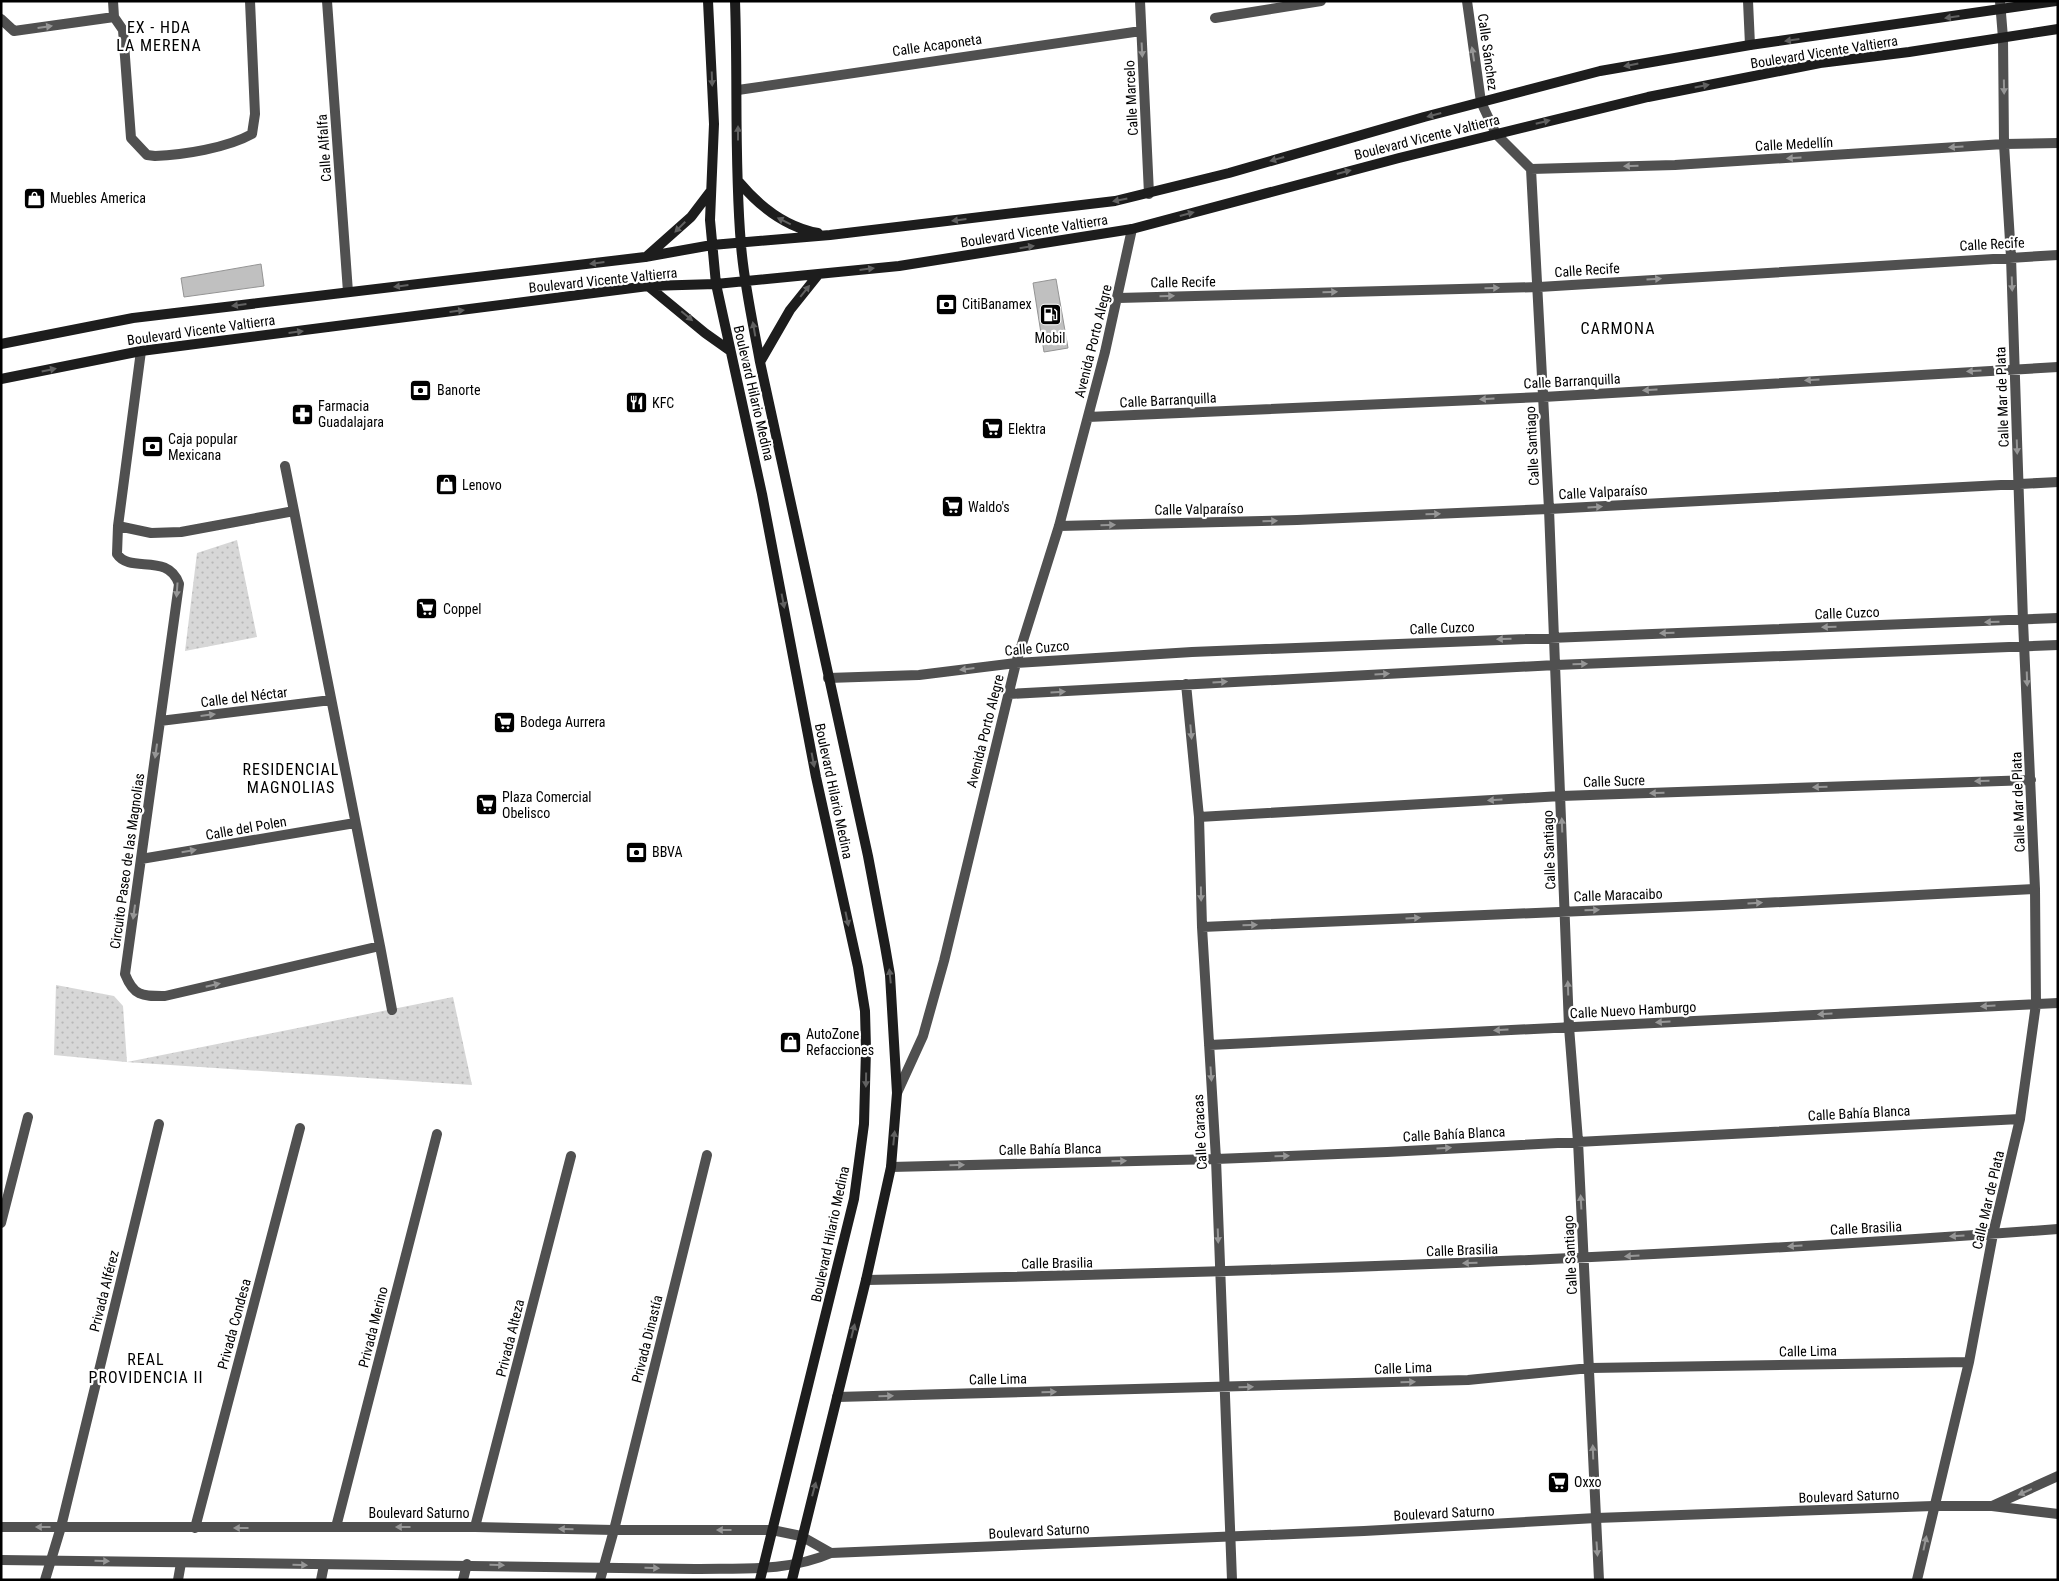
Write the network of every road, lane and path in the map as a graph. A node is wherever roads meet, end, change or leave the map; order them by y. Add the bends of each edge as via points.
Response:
1 (113, 1) edge
2 (250, 1) edge
3 (327, 1) edge
4 (708, 1) edge
5 (735, 1) edge
6 (1140, 1) edge
7 (1321, 1) edge
8 (1467, 1) edge
9 (1748, 1) edge
10 (2056, 1) edge
11 (2000, 6) edge
12 (114, 17) junction
13 (1215, 18) dead end
14 (1, 19) edge
15 (2058, 29) edge
16 (1141, 31) junction
17 (2003, 38) junction
18 (1750, 45) junction
19 (738, 90) junction
20 (1481, 102) junction
21 (1496, 134) junction
22 (2058, 142) edge
23 (2004, 144) junction
24 (1531, 169) junction
25 (739, 182) junction
26 (710, 192) junction
27 (1149, 194) junction
28 (1132, 229) junction
29 (830, 235) junction
30 (741, 244) junction
31 (712, 245) junction
32 (2058, 255) edge
33 (645, 257) junction
34 (2011, 257) junction
35 (818, 275) junction
36 (745, 280) junction
37 (716, 284) junction
38 (648, 286) junction
39 (1539, 287) junction
40 (348, 292) junction
41 (1118, 298) junction
42 (1, 344) edge
43 (729, 350) junction
44 (141, 351) junction
45 (760, 362) junction
46 (2015, 368) junction
47 (2058, 368) edge
48 (1, 379) edge
49 (1543, 396) junction
50 (1088, 417) junction
51 (285, 466) dead end
52 (2018, 482) junction
53 (2058, 482) edge
54 (1549, 509) junction
55 (294, 511) junction
56 (118, 526) junction
57 (1059, 526) junction
58 (2058, 618) edge
59 (2023, 621) junction
60 (1554, 637) junction
61 (2058, 645) edge
62 (2026, 647) junction
63 (1016, 663) junction
64 (1556, 665) junction
65 (828, 678) junction
66 (1186, 684) junction
67 (1009, 694) junction
68 (331, 700) junction
69 (160, 721) junction
70 (2031, 780) junction
71 (1561, 796) junction
72 (1199, 817) junction
73 (355, 823) junction
74 (141, 859) junction
75 (2035, 889) junction
76 (1565, 910) junction
77 (1202, 926) junction
78 (380, 946) junction
79 (2058, 1003) edge
80 (2036, 1004) junction
81 (392, 1010) dead end
82 (1569, 1026) junction
83 (1209, 1045) junction
84 (898, 1093) junction
85 (28, 1117) dead end
86 (2020, 1119) junction
87 (159, 1124) dead end
88 (300, 1128) dead end
89 (437, 1134) dead end
90 (1578, 1141) junction
91 (707, 1155) dead end
92 (571, 1156) dead end
93 (1216, 1159) junction
94 (891, 1166) junction
95 (1, 1222) edge
96 (2058, 1229) edge
97 (1993, 1234) junction
98 (1584, 1259) junction
99 (1219, 1273) junction
100 (866, 1280) junction
101 (1969, 1362) junction
102 (1590, 1368) junction
103 (1225, 1387) junction
104 (837, 1397) junction
105 (2058, 1476) edge
106 (1933, 1506) junction
107 (1992, 1506) junction
108 (2058, 1514) edge
109 (1596, 1518) junction
110 (1, 1527) edge
111 (61, 1527) junction
112 (336, 1527) junction
113 (475, 1527) junction
114 (195, 1528) junction
115 (614, 1530) junction
116 (772, 1530) junction
117 (1230, 1535) junction
118 (802, 1536) junction
119 (831, 1553) junction
120 (51, 1559) junction
121 (1, 1560) edge
122 (181, 1563) junction
123 (467, 1564) junction
124 (324, 1565) junction
125 (796, 1566) junction
126 (603, 1567) junction
127 (763, 1568) junction
128 (45, 1580) edge
129 (178, 1580) edge
130 (320, 1580) edge
131 (463, 1580) edge
132 (600, 1580) edge
133 (760, 1580) edge
134 (792, 1580) edge
135 (1232, 1580) edge
136 (1599, 1580) edge
137 (1917, 1580) edge

1 - 12 street
2 - 12 street via 255,114 252,134 214,147 162,156 147,155 131,138 123,30
3 - 40 street, Calle Alfalfa
4 -> 26 main road, Boulevard Hilario Medina via 714,124
5 - 19 main road, Boulevard Hilario Medina
6 - 16 street, Calle Marcelo
7 - 13 street
20 -> 8 street, Calle Sánchez
9 - 18 street
10 - 11 main road, Boulevard Vicente Valtierra
11 - 17 street, Calle Mar de Plata
11 -> 18 main road, Boulevard Vicente Valtierra
14 -> 12 street via 14,31
15 - 17 main road, Boulevard Vicente Valtierra
16 - 19 street, Calle Acaponeta
16 -> 27 street, Calle Marcelo
21 -> 17 main road, Boulevard Vicente Valtierra via 1648,97 1820,63
17 -> 23 street, Calle Mar de Plata
18 -> 20 main road, Boulevard Vicente Valtierra via 1600,71
25 -> 19 main road, Boulevard Hilario Medina
20 - 21 street, Calle Sánchez
20 -> 27 main road, Boulevard Vicente Valtierra
21 - 24 street
28 -> 21 main road, Boulevard Vicente Valtierra
22 - 23 street, Calle Medellín
23 -> 24 street, Calle Medellín via 1674,165
23 - 34 street, Calle Mar de Plata
24 - 39 street, Calle Santiago
29 -> 25 main road via 806,230 776,217
25 - 30 main road, Boulevard Hilario Medina
26 - 31 main road, Boulevard Hilario Medina
26 -> 33 main road via 691,217
27 -> 29 main road, Boulevard Vicente Valtierra via 1115,201
35 -> 28 main road, Boulevard Vicente Valtierra
28 - 41 street, Avenida Porto Alegre
29 - 30 main road, Boulevard Vicente Valtierra
30 - 31 main road, Boulevard Vicente Valtierra
30 - 36 main road, Boulevard Hilario Medina
31 - 33 main road, Boulevard Vicente Valtierra
31 - 37 main road, Boulevard Hilario Medina
32 - 34 street, Calle Recife
33 -> 40 main road, Boulevard Vicente Valtierra
39 -> 34 street, Calle Recife
34 -> 46 street, Calle Mar de Plata
35 - 36 main road, Boulevard Vicente Valtierra
45 -> 35 main road via 790,310
36 - 37 main road, Boulevard Vicente Valtierra
45 -> 36 main road, Boulevard Hilario Medina
37 - 38 main road, Boulevard Vicente Valtierra
37 - 43 main road, Boulevard Hilario Medina
38 -> 43 main road
44 -> 38 main road, Boulevard Vicente Valtierra
41 -> 39 street, Calle Recife
39 - 49 street, Calle Santiago
40 -> 42 main road, Boulevard Vicente Valtierra via 132,318
41 - 50 street, Avenida Porto Alegre
43 -> 116 main road, Boulevard Hilario Medina via 762,494 816,777 858,967 866,1049 864,1124 854,1198
48 -> 44 main road, Boulevard Vicente Valtierra
44 - 56 street, Circuito Paseo de las Magnolias
45 - 65 main road, Boulevard Hilario Medina
46 - 47 street, Calle Barranquilla
46 -> 49 street, Calle Barranquilla
46 -> 52 street, Calle Mar de Plata
49 -> 50 street, Calle Barranquilla
49 - 54 street, Calle Santiago
50 - 57 street, Avenida Porto Alegre
51 - 55 street
52 - 53 street, Calle Valparaíso
54 -> 52 street, Calle Valparaíso
52 - 59 street, Calle Mar de Plata
57 -> 54 street, Calle Valparaíso
54 - 60 street, Calle Santiago
55 - 56 street via 181,532 151,533
55 - 68 street
56 -> 69 street, Circuito Paseo de las Magnolias via 120,558 125,562 159,565 176,576 179,584
57 - 63 street, Avenida Porto Alegre
58 - 59 street, Calle Cuzco
59 -> 60 street, Calle Cuzco
59 - 62 street, Calle Mar de Plata
60 -> 63 street, Calle Cuzco
60 - 64 street, Calle Santiago
61 - 62 street
64 -> 62 street
62 -> 70 street, Calle Mar de Plata
63 -> 65 street, Calle Cuzco via 919,676
63 - 67 street, Avenida Porto Alegre
66 -> 64 street
64 - 71 street, Calle Santiago
84 -> 65 main road, Boulevard Hilario Medina via 890,975 868,856
67 -> 66 street
66 -> 72 street, Calle Caracas
67 - 84 street, Avenida Porto Alegre via 923,1036
69 -> 68 street, Calle del Néctar
68 - 73 street
69 -> 74 street, Circuito Paseo de las Magnolias
70 -> 71 street, Calle Sucre
70 - 75 street, Calle Mar de Plata
71 -> 72 street, Calle Sucre
76 -> 71 street, Calle Santiago
72 -> 77 street, Calle Caracas
74 -> 73 street, Calle del Polen
73 - 78 street
74 -> 78 street, Circuito Paseo de las Magnolias via 126,974 135,992 145,996 166,996
76 -> 75 street, Calle Maracaibo
75 - 80 street, Calle Mar de Plata
77 -> 76 street, Calle Maracaibo
82 -> 76 street, Calle Santiago
77 - 83 street, Calle Caracas
78 - 81 street
79 - 80 street, Calle Nuevo Hamburgo
80 -> 82 street, Calle Nuevo Hamburgo
80 - 86 street, Calle Mar de Plata
82 -> 83 street, Calle Nuevo Hamburgo
82 - 90 street, Calle Santiago
83 -> 93 street, Calle Caracas
94 -> 84 main road, Boulevard Hilario Medina
85 - 95 street
86 - 90 street, Calle Bahía Blanca
86 - 97 street, Calle Mar de Plata
87 - 111 street, Privada Alférez
88 - 114 street, Privada Condesa
89 - 112 street, Privada Merino
93 -> 90 street, Calle Bahía Blanca
98 -> 90 street, Calle Santiago
91 - 115 street, Privada Dinastía
92 - 113 street, Privada Alteza
94 -> 93 street, Calle Bahía Blanca
93 -> 99 street, Calle Caracas
94 - 100 main road, Boulevard Hilario Medina
96 - 97 street, Calle Brasilia
97 -> 98 street, Calle Brasilia
97 - 101 street, Calle Mar de Plata
98 -> 99 street, Calle Brasilia
98 - 102 street, Calle Santiago
99 - 100 street, Calle Brasilia
99 - 103 street, Calle Caracas
104 -> 100 main road, Boulevard Hilario Medina
101 - 102 street, Calle Lima
101 - 106 street, Calle Mar de Plata
103 -> 102 street, Calle Lima via 1468,1380
109 -> 102 street, Calle Santiago
104 -> 103 street, Calle Lima
103 - 117 street, Calle Caracas
118 -> 104 main road, Boulevard Hilario Medina
105 -> 107 street
106 - 107 street, Boulevard Saturno
106 - 109 street, Boulevard Saturno
137 -> 106 street, Calle Mar de Plata
107 - 108 street, Boulevard Saturno
109 - 117 street, Boulevard Saturno via 1364,1532
109 -> 136 street, Calle Santiago
111 -> 110 street, Boulevard Saturno
111 - 114 street, Boulevard Saturno
111 - 120 street, Privada Alférez
113 -> 112 street, Boulevard Saturno
112 -> 114 street, Boulevard Saturno
115 -> 113 street, Boulevard Saturno
116 -> 115 street, Boulevard Saturno
115 - 126 street, Privada Dinastía
116 - 118 street, Boulevard Saturno
116 - 127 main road, Boulevard Hilario Medina
117 - 119 street, Boulevard Saturno
117 - 135 street, Calle Caracas
118 - 119 street, Boulevard Saturno
118 - 125 main road, Boulevard Hilario Medina
119 - 125 street, Boulevard Saturno
120 - 121 street, Boulevard Saturno
120 -> 122 street, Boulevard Saturno
120 - 128 street, Privada Alférez
122 -> 124 street, Boulevard Saturno
122 - 129 street
123 - 124 street, Boulevard Saturno
123 -> 126 street, Boulevard Saturno
123 - 131 street
124 - 130 street
125 - 127 street, Boulevard Saturno
125 - 134 main road, Boulevard Hilario Medina
126 -> 127 street, Boulevard Saturno
126 - 132 street, Privada Dinastía
127 - 133 main road, Boulevard Hilario Medina

